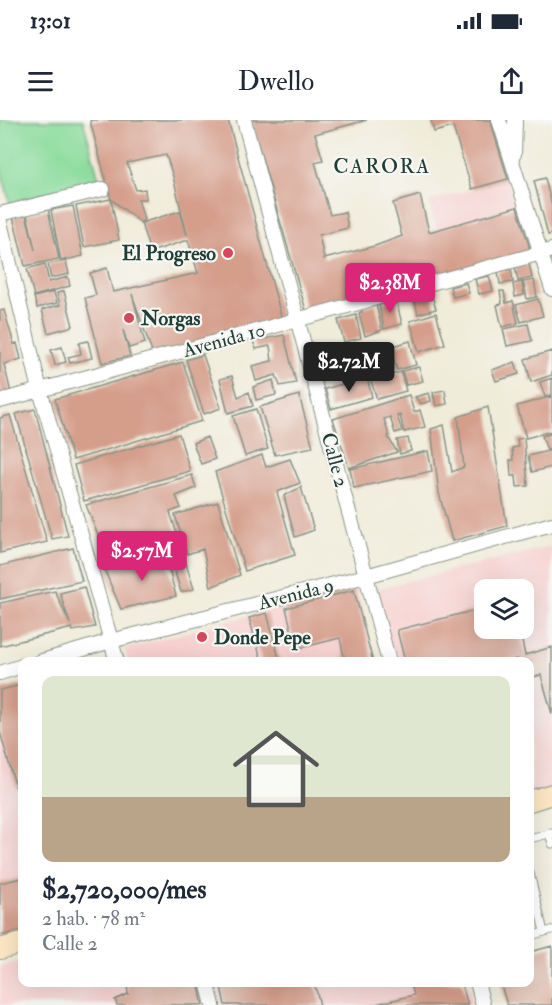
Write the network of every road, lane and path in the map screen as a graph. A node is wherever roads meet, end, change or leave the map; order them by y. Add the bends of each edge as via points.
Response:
1 (244, 120) edge
2 (499, 120) edge
3 (515, 120) edge
4 (513, 161) junction
5 (103, 189) dead end
6 (0, 214) edge
7 (0, 222) edge
8 (547, 252) edge
9 (552, 289) edge
10 (297, 320) junction
11 (40, 390) junction
12 (0, 401) edge
13 (552, 524) edge
14 (366, 576) junction
15 (111, 641) junction
16 (56, 657) edge
17 (116, 657) edge
18 (388, 657) edge
19 (18, 667) edge
20 (0, 673) edge
21 (552, 794) edge
22 (534, 800) edge
23 (551, 833) edge
24 (534, 838) edge
25 (552, 844) edge
26 (534, 886) edge
27 (548, 931) edge
28 (18, 944) edge
29 (0, 949) edge
30 (208, 987) edge
31 (478, 987) edge
32 (213, 1005) edge
33 (483, 1005) edge

1 - 10 street, Calle 2
2 - 4 street
3 - 4 street
4 - 8 street
5 - 6 street
7 - 11 street
8 - 9 street
8 - 10 street, Avenida 10
10 - 11 street, Avenida 10
10 - 14 street, Calle 2
11 - 12 street, Avenida 10
11 - 15 street
13 - 14 street, Avenida 9
14 - 15 street, Avenida 9
14 - 18 street, Calle 2
15 - 16 street, Avenida 9
15 - 17 street
19 - 20 street
21 - 22 main road
23 - 24 lane
23 - 25 lane
26 - 27 lane
28 - 29 main road
30 - 32 street
31 - 33 street

